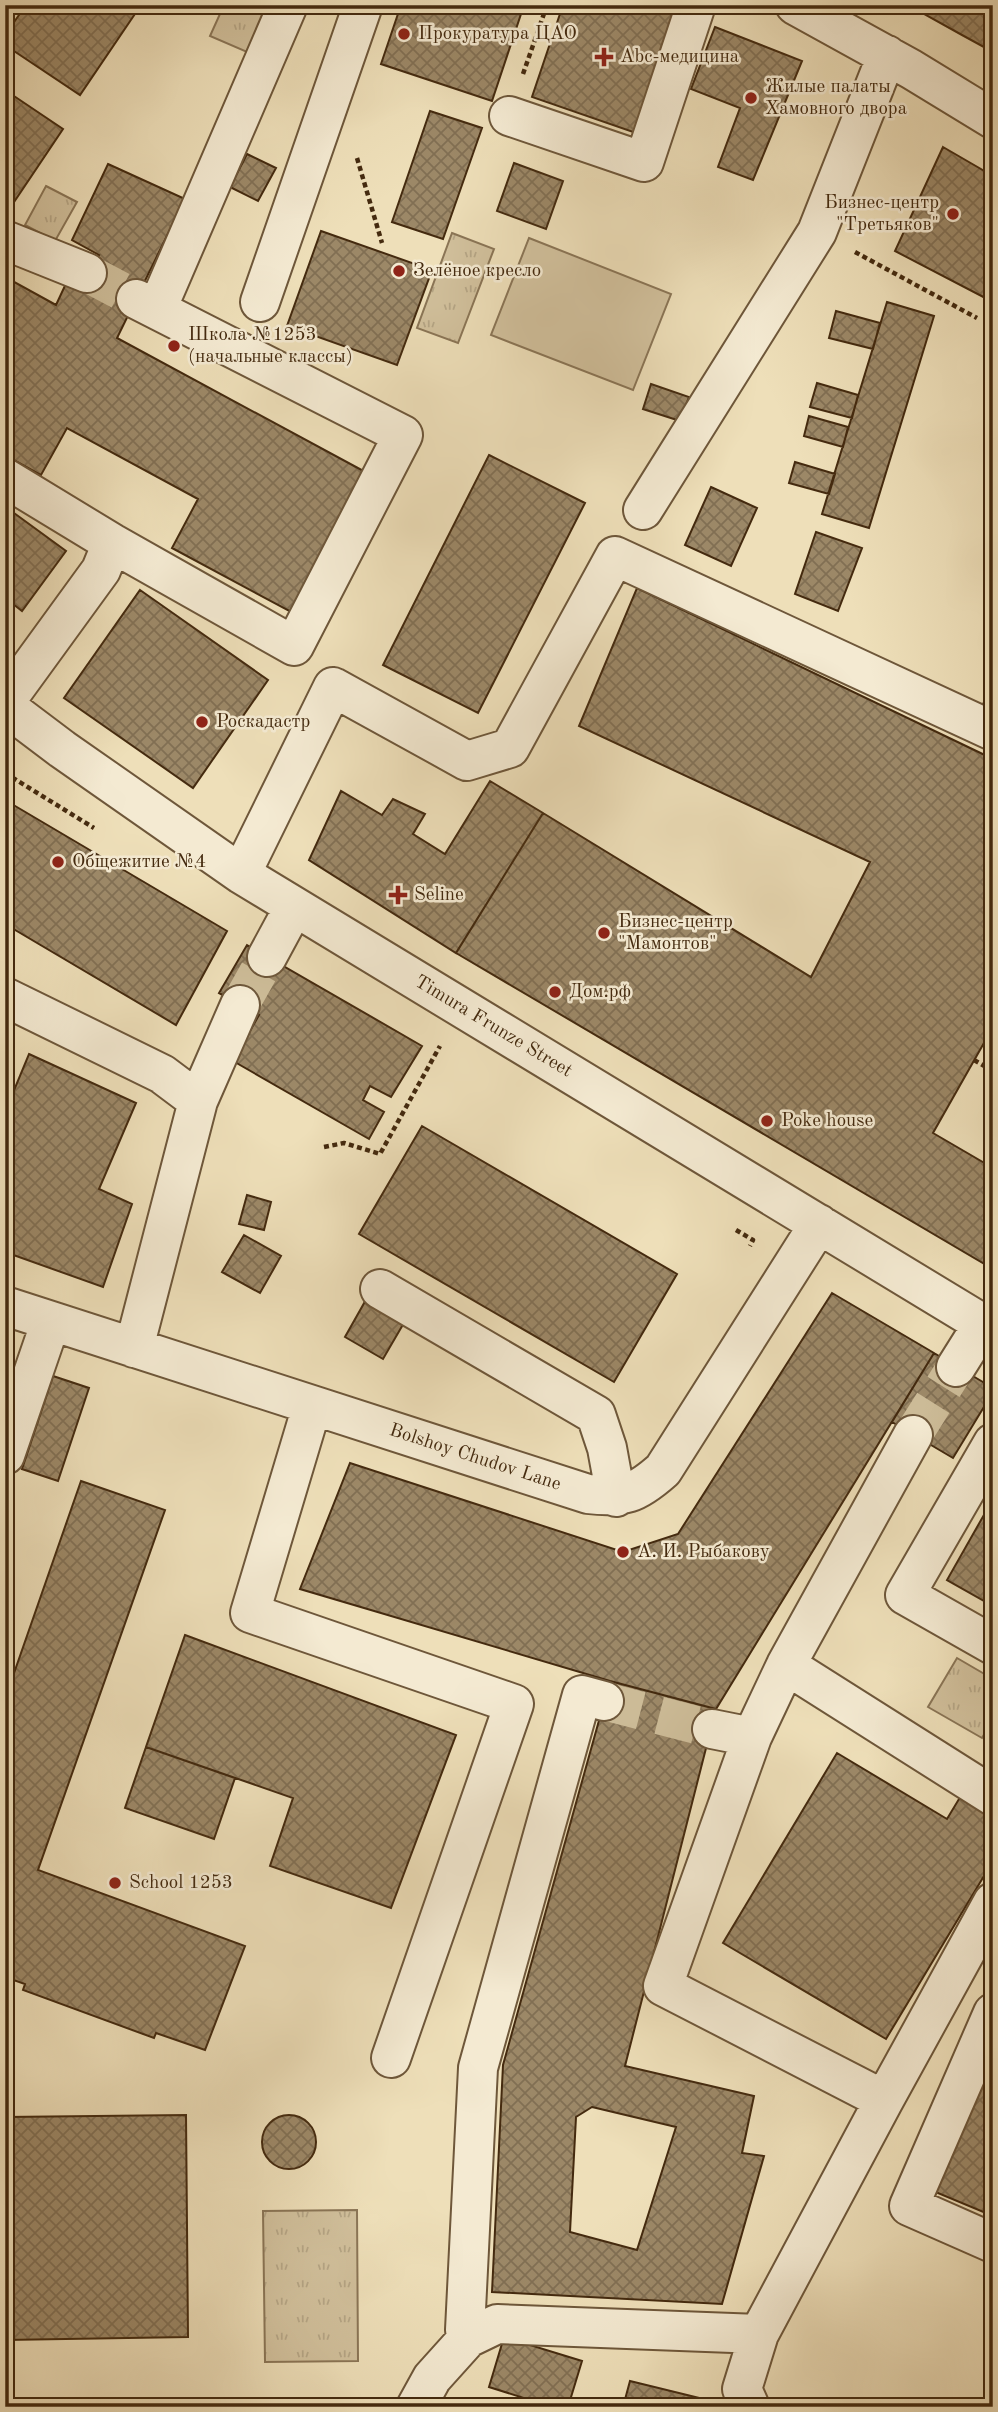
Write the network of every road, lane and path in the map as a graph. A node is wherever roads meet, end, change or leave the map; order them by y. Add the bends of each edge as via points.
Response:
1 (288, 5) edge
2 (363, 5) edge
3 (547, 5) edge
4 (696, 5) edge
5 (807, 8) edge
6 (887, 55) junction
7 (509, 116) joint
8 (993, 119) edge
9 (321, 130) junction
10 (817, 232) junction
11 (382, 243) dead end
12 (5, 244) edge
13 (87, 273) tunnel mouth
14 (260, 302) dead end
15 (977, 318) dead end
16 (5, 478) edge
17 (643, 510) dead end
18 (112, 543) junction
19 (5, 704) edge
20 (993, 731) edge
21 (241, 874) junction
22 (294, 907) junction
23 (267, 957) tunnel mouth
24 (5, 997) edge
25 (240, 1005) tunnel mouth
26 (441, 1045) dead end
27 (974, 1060) dead end
28 (993, 1071) edge
29 (198, 1101) junction
30 (324, 1147) dead end
31 (819, 1224) junction
32 (380, 1289) dead end
33 (5, 1306) edge
34 (51, 1321) junction
35 (988, 1327) edge
36 (134, 1348) junction
37 (956, 1367) tunnel mouth
38 (312, 1406) junction
39 (913, 1435) tunnel mouth
40 (993, 1443) edge
41 (5, 1455) edge
42 (616, 1497) junction
43 (993, 1645) edge
44 (786, 1665) junction
45 (604, 1700) tunnel mouth
46 (712, 1729) tunnel mouth
47 (752, 1737) junction
48 (993, 1796) edge
49 (993, 1902) edge
50 (993, 2013) edge
51 (391, 2058) dead end
52 (884, 2100) junction
53 (993, 2243) edge
54 (759, 2334) junction
55 (468, 2338) junction
56 (416, 2407) edge
57 (750, 2407) edge

1 - 18 street via 147,304 403,435 294,646
2 - 9 street
3 - 7 path
4 - 7 street via 644,162
5 - 6 street
6 - 8 street
6 - 10 street
9 - 11 path via 352,142
9 - 14 street
10 - 15 path
10 - 17 street
12 - 13 street
16 - 18 street
18 - 19 street via 101,570
19 - 21 street, Timura Frunze Street
20 - 21 street via 615,556 510,748 467,761 332,687
21 - 22 street, Timura Frunze Street
22 - 23 street
22 - 31 street, Timura Frunze Street
24 - 29 street via 162,1074
25 - 29 street
26 - 30 path via 380,1154 344,1143
27 - 28 path
29 - 36 street
31 - 35 street, Timura Frunze Street
31 - 42 street via 663,1470 647,1485
32 - 42 street via 596,1415
33 - 34 street, Bolshoy Chudov Lane
34 - 36 street, Bolshoy Chudov Lane
34 - 41 street
35 - 37 street
36 - 38 street, Bolshoy Chudov Lane
38 - 42 street, Bolshoy Chudov Lane via 588,1494
38 - 51 street via 250,1613 514,1704
39 - 44 street
40 - 43 street via 905,1595
44 - 47 street
44 - 48 street
45 - 55 street via 582,1695 478,2068
46 - 47 street
47 - 52 street via 663,1986
49 - 52 street
50 - 53 street via 909,2206
52 - 54 street
54 - 55 street via 497,2324
54 - 57 street via 742,2389
55 - 56 street via 432,2378

